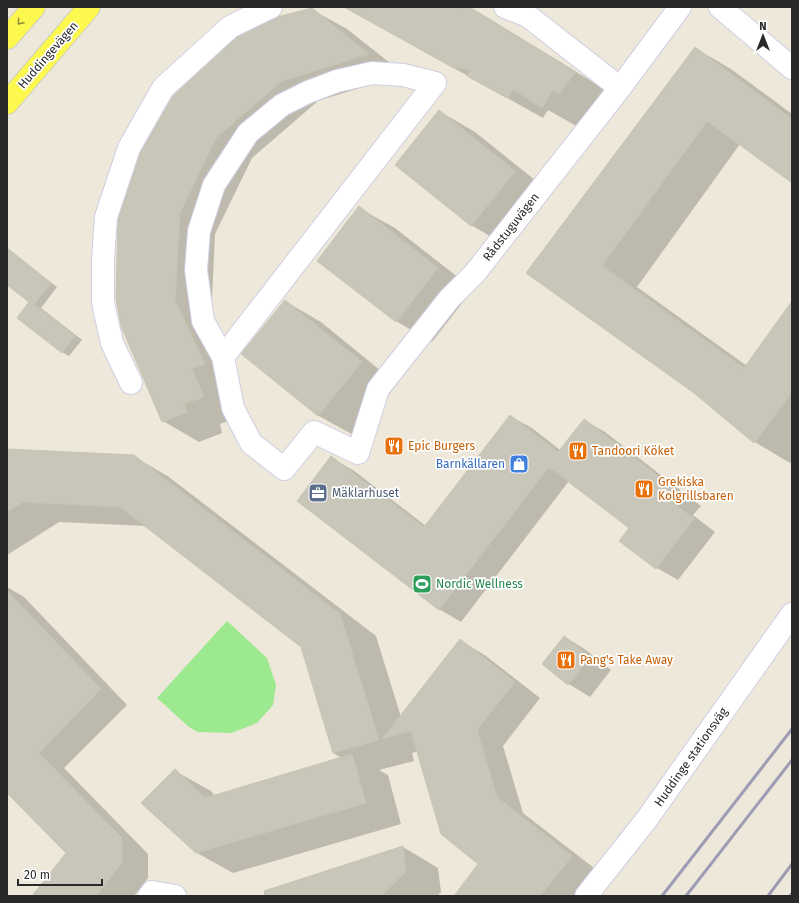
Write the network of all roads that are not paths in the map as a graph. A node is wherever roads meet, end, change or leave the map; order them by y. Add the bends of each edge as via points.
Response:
1 (34, 7) edge
2 (89, 7) edge
3 (271, 7) edge
4 (505, 7) edge
5 (680, 7) edge
6 (720, 7) edge
7 (7, 38) edge
8 (792, 68) edge
9 (620, 88) junction
10 (7, 102) edge
11 (223, 357) junction
12 (131, 383) dead end
13 (792, 614) edge
14 (149, 896) edge
15 (175, 896) edge
16 (586, 896) edge

1 -> 7 main road
2 - 10 main road, Huddingevägen
3 - 12 street via 230,27 163,88 128,148 106,217 103,298 112,343
4 - 9 street via 528,16
5 - 9 street, Rådstuguvägen
6 - 8 street
9 - 11 street, Rådstuguvägen via 475,273 449,300 378,389 358,453 314,432 284,469 251,443 234,408
11 - 11 street via 203,321 196,270 199,231 214,185 248,133 282,105 336,82 372,74 403,75 435,83
13 - 16 street, Huddinge stationsväg via 647,819
14 - 15 street via 152,892

